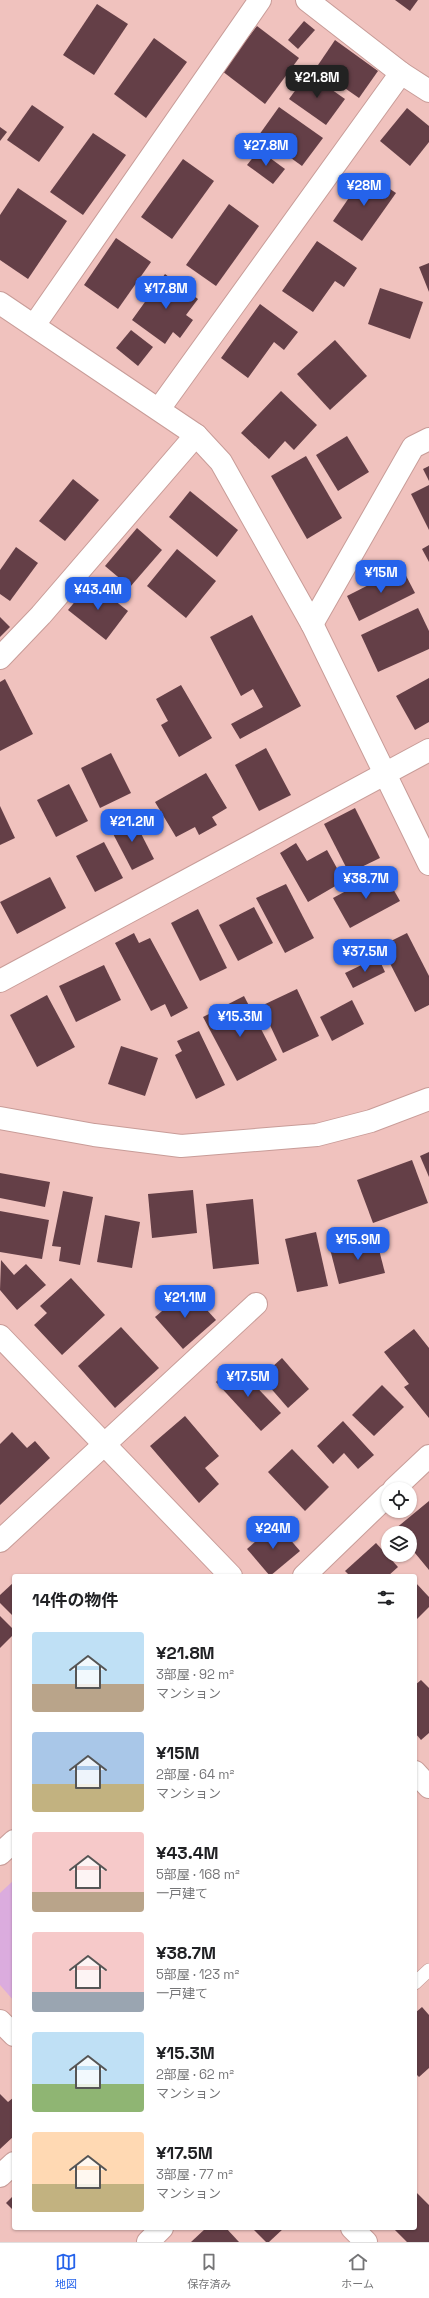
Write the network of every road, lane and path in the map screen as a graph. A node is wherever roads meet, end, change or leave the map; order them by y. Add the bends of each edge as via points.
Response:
1 (260, 0) edge
2 (307, 0) edge
3 (401, 73) junction
4 (429, 91) edge
5 (0, 303) edge
6 (35, 324) junction
7 (159, 408) junction
8 (196, 435) junction
9 (429, 440) edge
10 (312, 624) junction
11 (0, 658) edge
12 (429, 750) edge
13 (385, 773) junction
14 (429, 864) edge
15 (0, 981) edge
16 (429, 1099) edge
17 (0, 1118) edge
18 (256, 1304) dead end
19 (0, 1336) edge
20 (106, 1444) junction
21 (429, 1456) edge
22 (401, 1482) edge
23 (381, 1502) edge
24 (0, 1541) edge
25 (229, 1574) edge
26 (306, 1574) edge
27 (12, 1843) edge
28 (0, 1854) edge
29 (429, 1970) edge
30 (417, 1981) edge
31 (0, 2021) edge
32 (12, 2033) edge
33 (12, 2164) edge
34 (0, 2176) edge
35 (160, 2230) edge
36 (354, 2230) edge
37 (148, 2242) edge
38 (366, 2242) edge

1 - 6 street
2 - 3 street
3 - 4 street
3 - 7 street
5 - 6 street
6 - 7 street
7 - 8 street
8 - 10 street via 222,462
8 - 11 street via 41,615
9 - 10 street via 413,447
10 - 13 street
12 - 13 street
13 - 14 street
13 - 15 street
16 - 17 street via 371,1122 317,1135 181,1146 94,1136
18 - 20 street
19 - 20 street
20 - 24 street
20 - 25 street
21 - 22 street
23 - 26 street
27 - 28 street
29 - 30 lane
31 - 32 street
33 - 34 street
35 - 37 street
36 - 38 street

